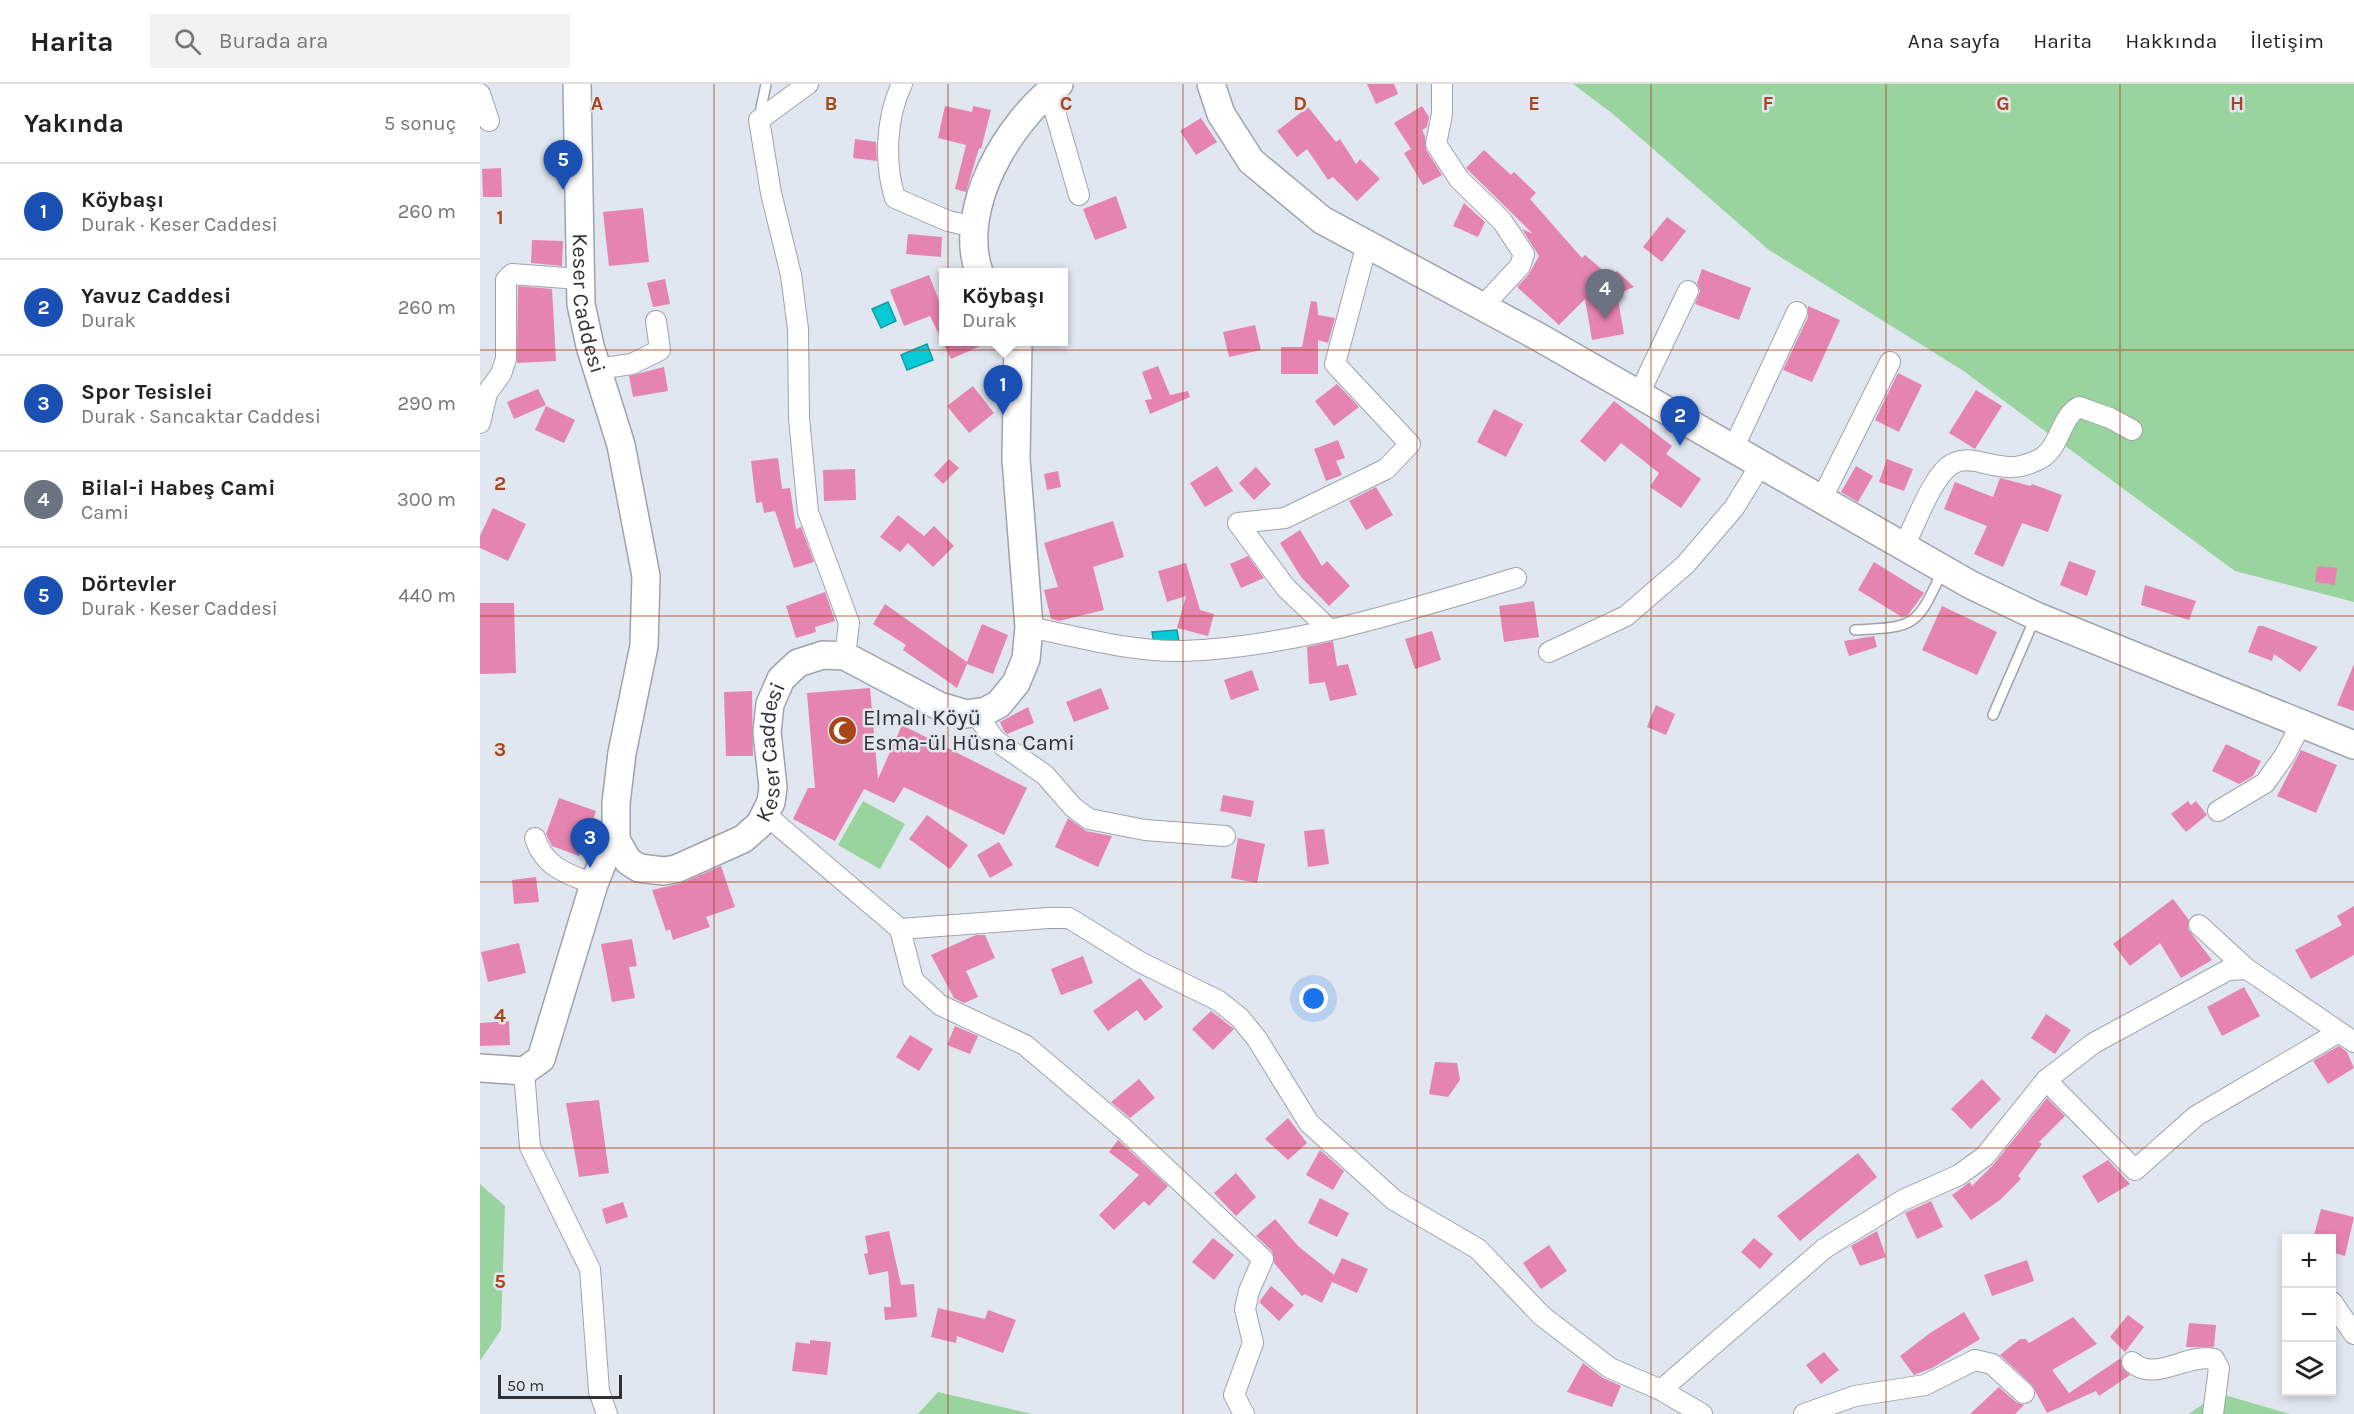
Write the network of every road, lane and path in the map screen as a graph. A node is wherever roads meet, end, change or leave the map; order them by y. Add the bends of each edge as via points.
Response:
1 (577, 84) edge
2 (766, 84) edge
3 (808, 84) edge
4 (902, 84) edge
5 (1211, 84) edge
6 (1442, 84) edge
7 (1054, 87) edge
8 (480, 94) edge
9 (759, 120) junction
10 (489, 121) dead end
11 (1079, 195) dead end
12 (975, 228) junction
13 (1367, 244) junction
14 (978, 268) edge
15 (579, 279) junction
16 (1688, 291) dead end
17 (1482, 307) junction
18 (1797, 312) dead end
19 (656, 321) dead end
20 (1018, 346) edge
21 (1890, 362) dead end
22 (597, 369) junction
23 (1639, 394) junction
24 (480, 423) edge
25 (2132, 430) dead end
26 (1733, 448) junction
27 (1761, 464) junction
28 (1821, 500) junction
29 (1904, 546) junction
30 (1942, 570) junction
31 (1516, 578) dead end
32 (2036, 616) junction
33 (1029, 627) junction
34 (1329, 629) junction
35 (1855, 630) dead end
36 (1548, 652) dead end
37 (845, 657) junction
38 (976, 714) junction
39 (1993, 715) dead end
40 (2301, 724) junction
41 (2354, 746) edge
42 (2218, 811) dead end
43 (765, 814) junction
44 (1225, 836) dead end
45 (535, 838) dead end
46 (616, 840) junction
47 (594, 884) junction
48 (2199, 925) dead end
49 (900, 928) junction
50 (2247, 969) junction
51 (2347, 1037) edge
52 (480, 1068) edge
53 (524, 1071) junction
54 (2046, 1080) junction
55 (2336, 1309) edge
56 (2354, 1334) edge
57 (2132, 1362) dead end
58 (1661, 1390) junction
59 (2024, 1393) dead end
60 (607, 1414) edge
61 (1244, 1414) edge
62 (1702, 1414) edge
63 (1804, 1414) edge
64 (2213, 1414) edge

1 - 15 street, Keser Caddesi
2 - 9 lane
3 - 9 street
4 - 12 street via 892,104 890,182 895,198
5 - 13 street via 1221,114 1251,161 1322,220
6 - 17 street via 1436,144 1459,179 1502,221 1524,254 1520,266
7 - 11 street
7 - 12 street via 999,154 982,192
8 - 10 street
9 - 37 street via 797,318 799,418 808,512 849,623
12 - 14 street via 973,249
13 - 17 street
13 - 34 street via 1335,364 1410,444 1386,469 1295,514 1238,524 1286,588
15 - 22 street, Keser Caddesi via 585,326
15 - 24 street via 512,274 506,280 506,359 487,393
16 - 23 street
17 - 23 street
18 - 26 street
19 - 22 street via 660,350 633,364
20 - 33 street via 1017,459
21 - 28 street
22 - 46 street, Keser Caddesi via 621,445 647,598 644,646 617,783
23 - 26 street
25 - 29 street via 2079,407 2072,411 2053,449 2038,460 2001,469 1969,460 1949,466
26 - 27 street
27 - 28 street
27 - 36 street via 1734,508 1685,565 1626,616
28 - 29 street
29 - 30 street
30 - 32 street
30 - 35 lane via 1929,600 1911,623
31 - 34 street
32 - 39 lane
32 - 40 street
33 - 34 street via 1143,649 1182,651
33 - 38 street via 1026,659 1016,683 999,704
37 - 38 street, Keser Caddesi via 939,706
37 - 43 street, Keser Caddesi via 823,655 798,663 781,679 767,718 772,787
38 - 44 street via 995,740 1045,776 1089,819 1145,830
40 - 41 street
40 - 42 street via 2265,783
43 - 46 street, Keser Caddesi via 743,839 676,869 639,868 628,861
43 - 49 street
45 - 47 street via 540,855 568,874
46 - 47 street
47 - 53 street via 541,1059
48 - 50 street
49 - 58 street via 1069,918 1140,962 1219,1001 1257,1039 1309,1124 1394,1200 1478,1249 1542,1316 1610,1368
49 - 61 street via 914,980 940,1005 1025,1046 1124,1129 1263,1259 1245,1309 1253,1343 1234,1395
50 - 51 street
50 - 54 street via 2228,970 2094,1043
51 - 54 street via 2196,1116 2135,1170
52 - 53 street
53 - 60 street via 530,1147 590,1269 599,1391
54 - 58 street via 1985,1156 1959,1175 1903,1200 1826,1248
55 - 56 street
57 - 64 street via 2139,1369 2154,1371 2203,1357 2214,1359 2219,1368
58 - 62 street
59 - 63 street via 1992,1364 1975,1360 1925,1385 1855,1396

